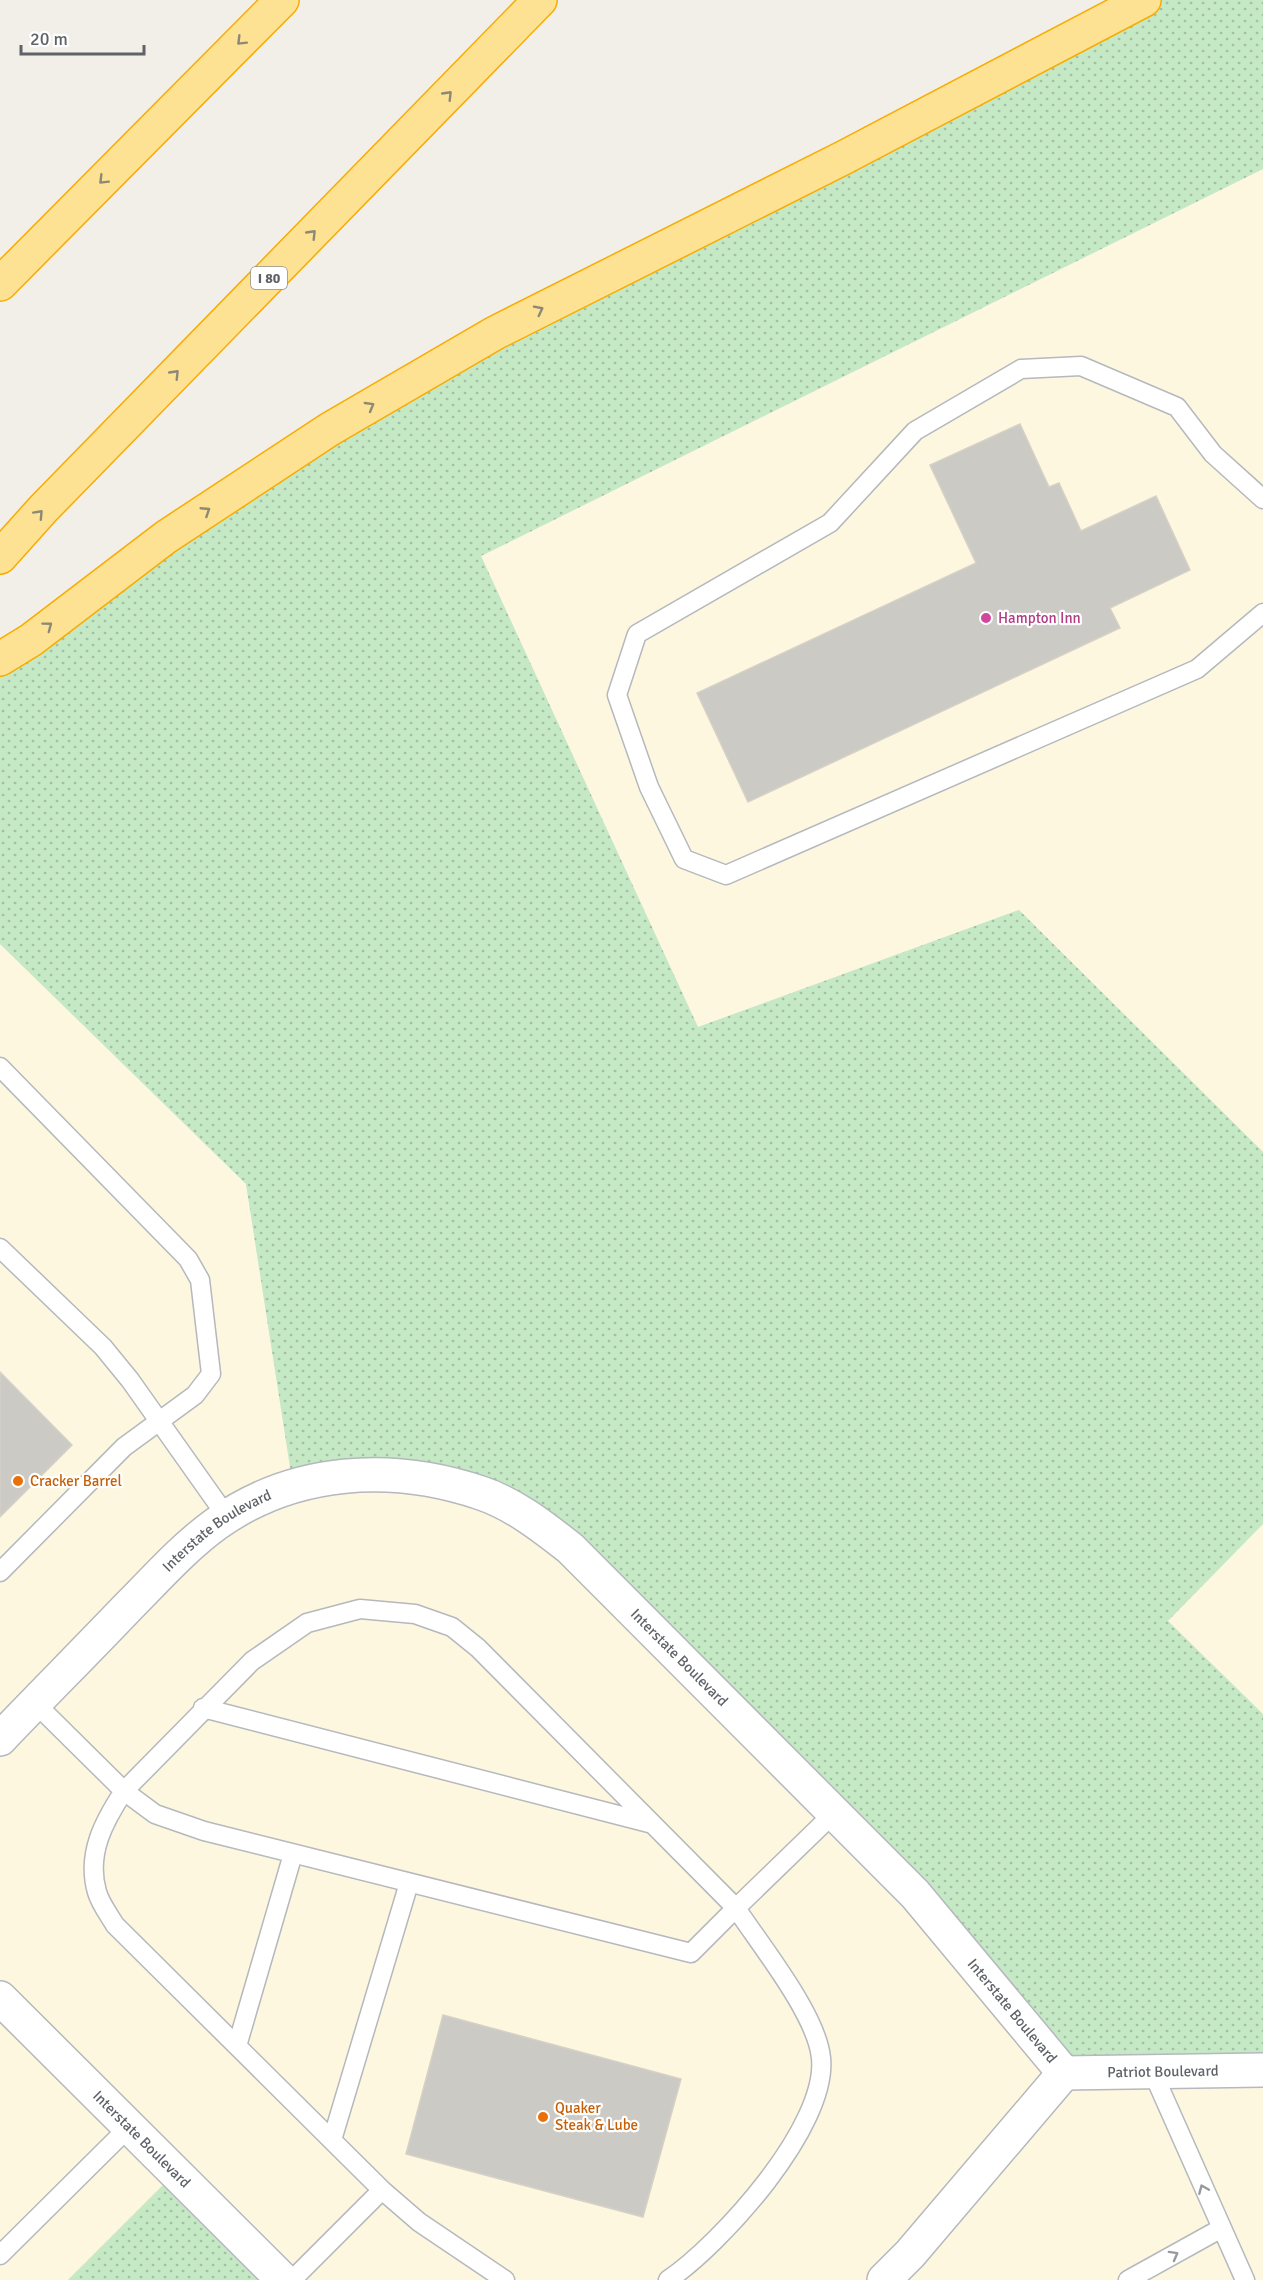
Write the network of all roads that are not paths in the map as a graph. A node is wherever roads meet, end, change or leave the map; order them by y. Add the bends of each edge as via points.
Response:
1 (282, 0) edge
2 (540, 0) edge
3 (1144, 0) edge
4 (0, 284) edge
5 (1263, 499) edge
6 (0, 557) edge
7 (1263, 613) edge
8 (0, 659) edge
9 (0, 1068) edge
10 (0, 1248) edge
11 (159, 1420) junction
12 (227, 1517) junction
13 (0, 1572) edge
14 (35, 1703) junction
15 (203, 1708) junction
16 (0, 1739) edge
17 (124, 1791) junction
18 (834, 1813) junction
19 (651, 1824) junction
20 (293, 1854) junction
21 (409, 1883) junction
22 (736, 1908) junction
23 (0, 1998) edge
24 (237, 2046) junction
25 (1263, 2070) edge
26 (1064, 2073) junction
27 (1153, 2073) junction
28 (129, 2127) junction
29 (332, 2140) junction
30 (382, 2190) junction
31 (1220, 2229) junction
32 (0, 2255) edge
33 (283, 2280) edge
34 (292, 2280) edge
35 (504, 2280) edge
36 (668, 2280) edge
37 (884, 2280) edge
38 (1128, 2280) edge
39 (1245, 2280) edge

1 -> 4 highway
6 -> 2 highway, I 80
8 -> 3 highway via 176,531 330,429 488,337
5 - 7 lane via 1213,454 1177,407 1081,366 1021,369 915,430 830,523 637,634 617,695 649,787 684,860 726,875 1197,669
9 - 11 lane via 188,1259 200,1280 211,1374 195,1395
10 - 11 lane via 103,1347
11 - 12 lane
11 - 13 lane via 124,1447
12 - 14 street, Interstate Boulevard via 181,1553
12 - 18 street, Interstate Boulevard via 292,1486 342,1475 406,1474 482,1493 512,1508 570,1548
14 - 16 street, Interstate Boulevard
14 - 17 lane
15 - 17 lane
15 - 19 lane
15 - 19 lane via 252,1661 307,1623 360,1609 415,1614 452,1627 478,1648
17 - 20 lane via 155,1814
17 - 24 lane via 102,1824 94,1857 97,1892 115,1925
18 - 22 lane
18 - 26 street, Interstate Boulevard via 915,1894
19 - 22 lane
20 - 21 lane
20 - 24 lane
21 - 22 lane via 691,1953
21 - 29 lane
22 - 36 lane via 809,2020 821,2058 818,2093 797,2138 744,2210
23 - 28 street, Interstate Boulevard
24 - 29 lane
25 - 27 street, Patriot Boulevard
26 - 27 street, Patriot Boulevard
26 - 37 street, Interstate Boulevard
31 -> 27 lane
28 - 32 lane
28 - 33 street, Interstate Boulevard
29 - 30 lane
30 - 34 lane
30 - 35 lane via 419,2222
38 -> 31 lane
31 - 39 lane

